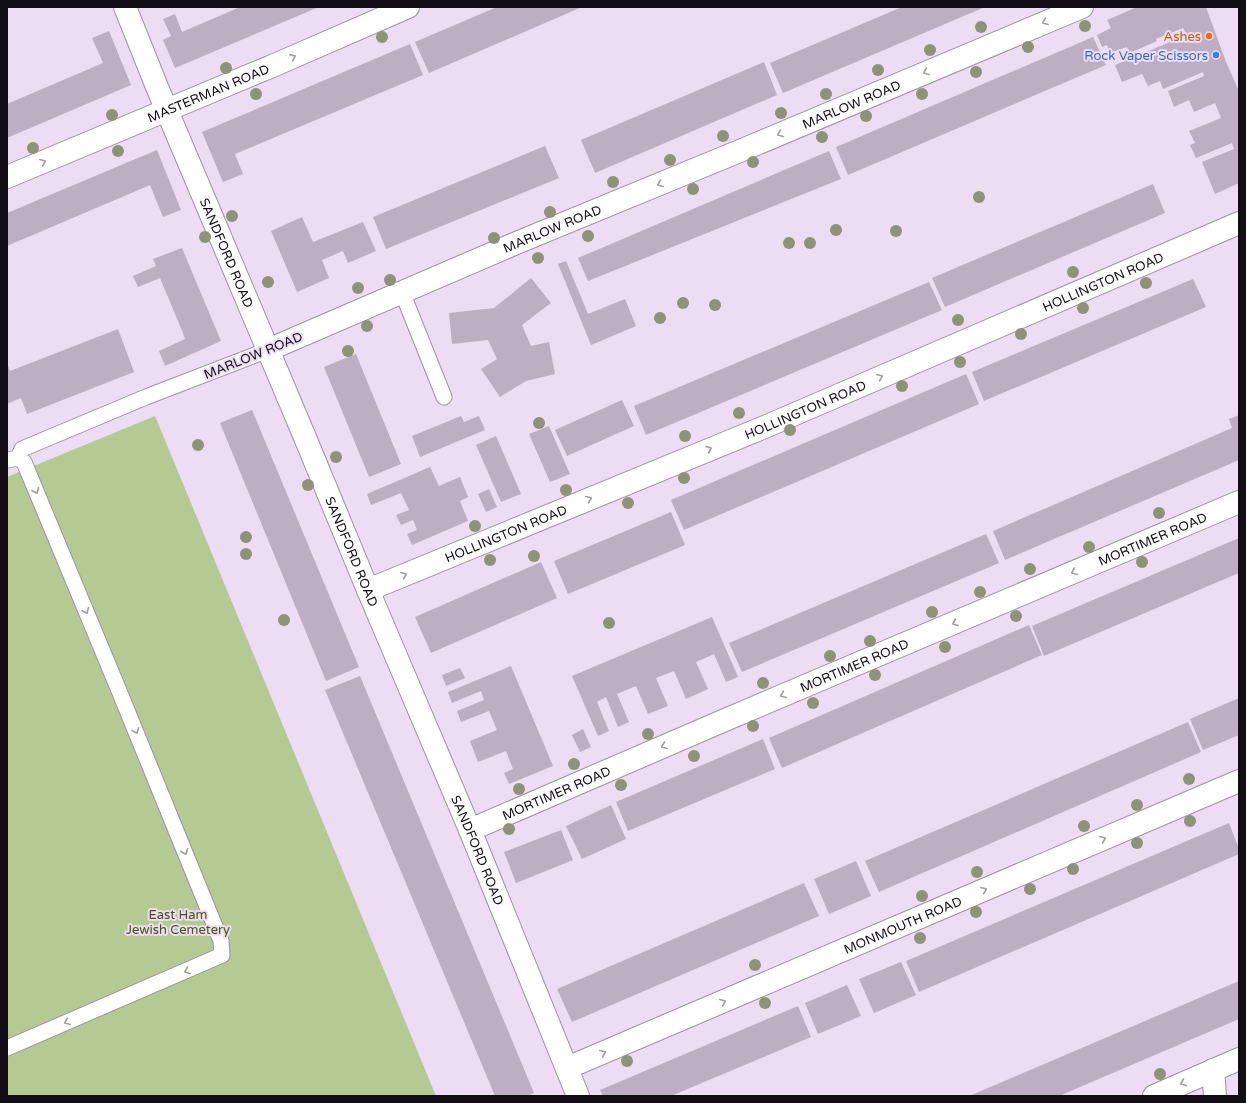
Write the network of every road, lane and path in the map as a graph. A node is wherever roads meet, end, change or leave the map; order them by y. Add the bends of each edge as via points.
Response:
1 (125, 7) edge
2 (408, 7) edge
3 (1082, 7) edge
4 (167, 110) junction
5 (7, 177) edge
6 (1239, 223) edge
7 (402, 292) junction
8 (268, 350) junction
9 (444, 397) dead end
10 (16, 456) edge
11 (1239, 502) edge
12 (368, 590) junction
13 (1239, 781) edge
14 (470, 830) junction
15 (7, 1048) edge
16 (1239, 1060) edge
17 (567, 1068) junction
18 (1212, 1070) junction
19 (578, 1096) edge
20 (1154, 1096) edge
21 (1215, 1096) edge

1 - 4 street, SANDFORD ROAD
4 -> 2 street, MASTERMAN ROAD
3 -> 7 street, MARLOW ROAD
5 -> 4 street, MASTERMAN ROAD
4 - 8 street, SANDFORD ROAD
12 -> 6 street, HOLLINGTON ROAD via 767,426
7 - 8 street, MARLOW ROAD
7 - 9 lane
8 - 10 lane, MARLOW ROAD via 146,397
8 - 12 street, SANDFORD ROAD
10 -> 15 lane via 24,462 120,693 222,941 222,955
11 -> 14 street, MORTIMER ROAD
12 - 14 street, SANDFORD ROAD
17 -> 13 street, MONMOUTH ROAD
14 - 17 street, SANDFORD ROAD
16 - 18 street
17 - 19 street, SANDFORD ROAD
18 -> 20 street
18 - 21 street

